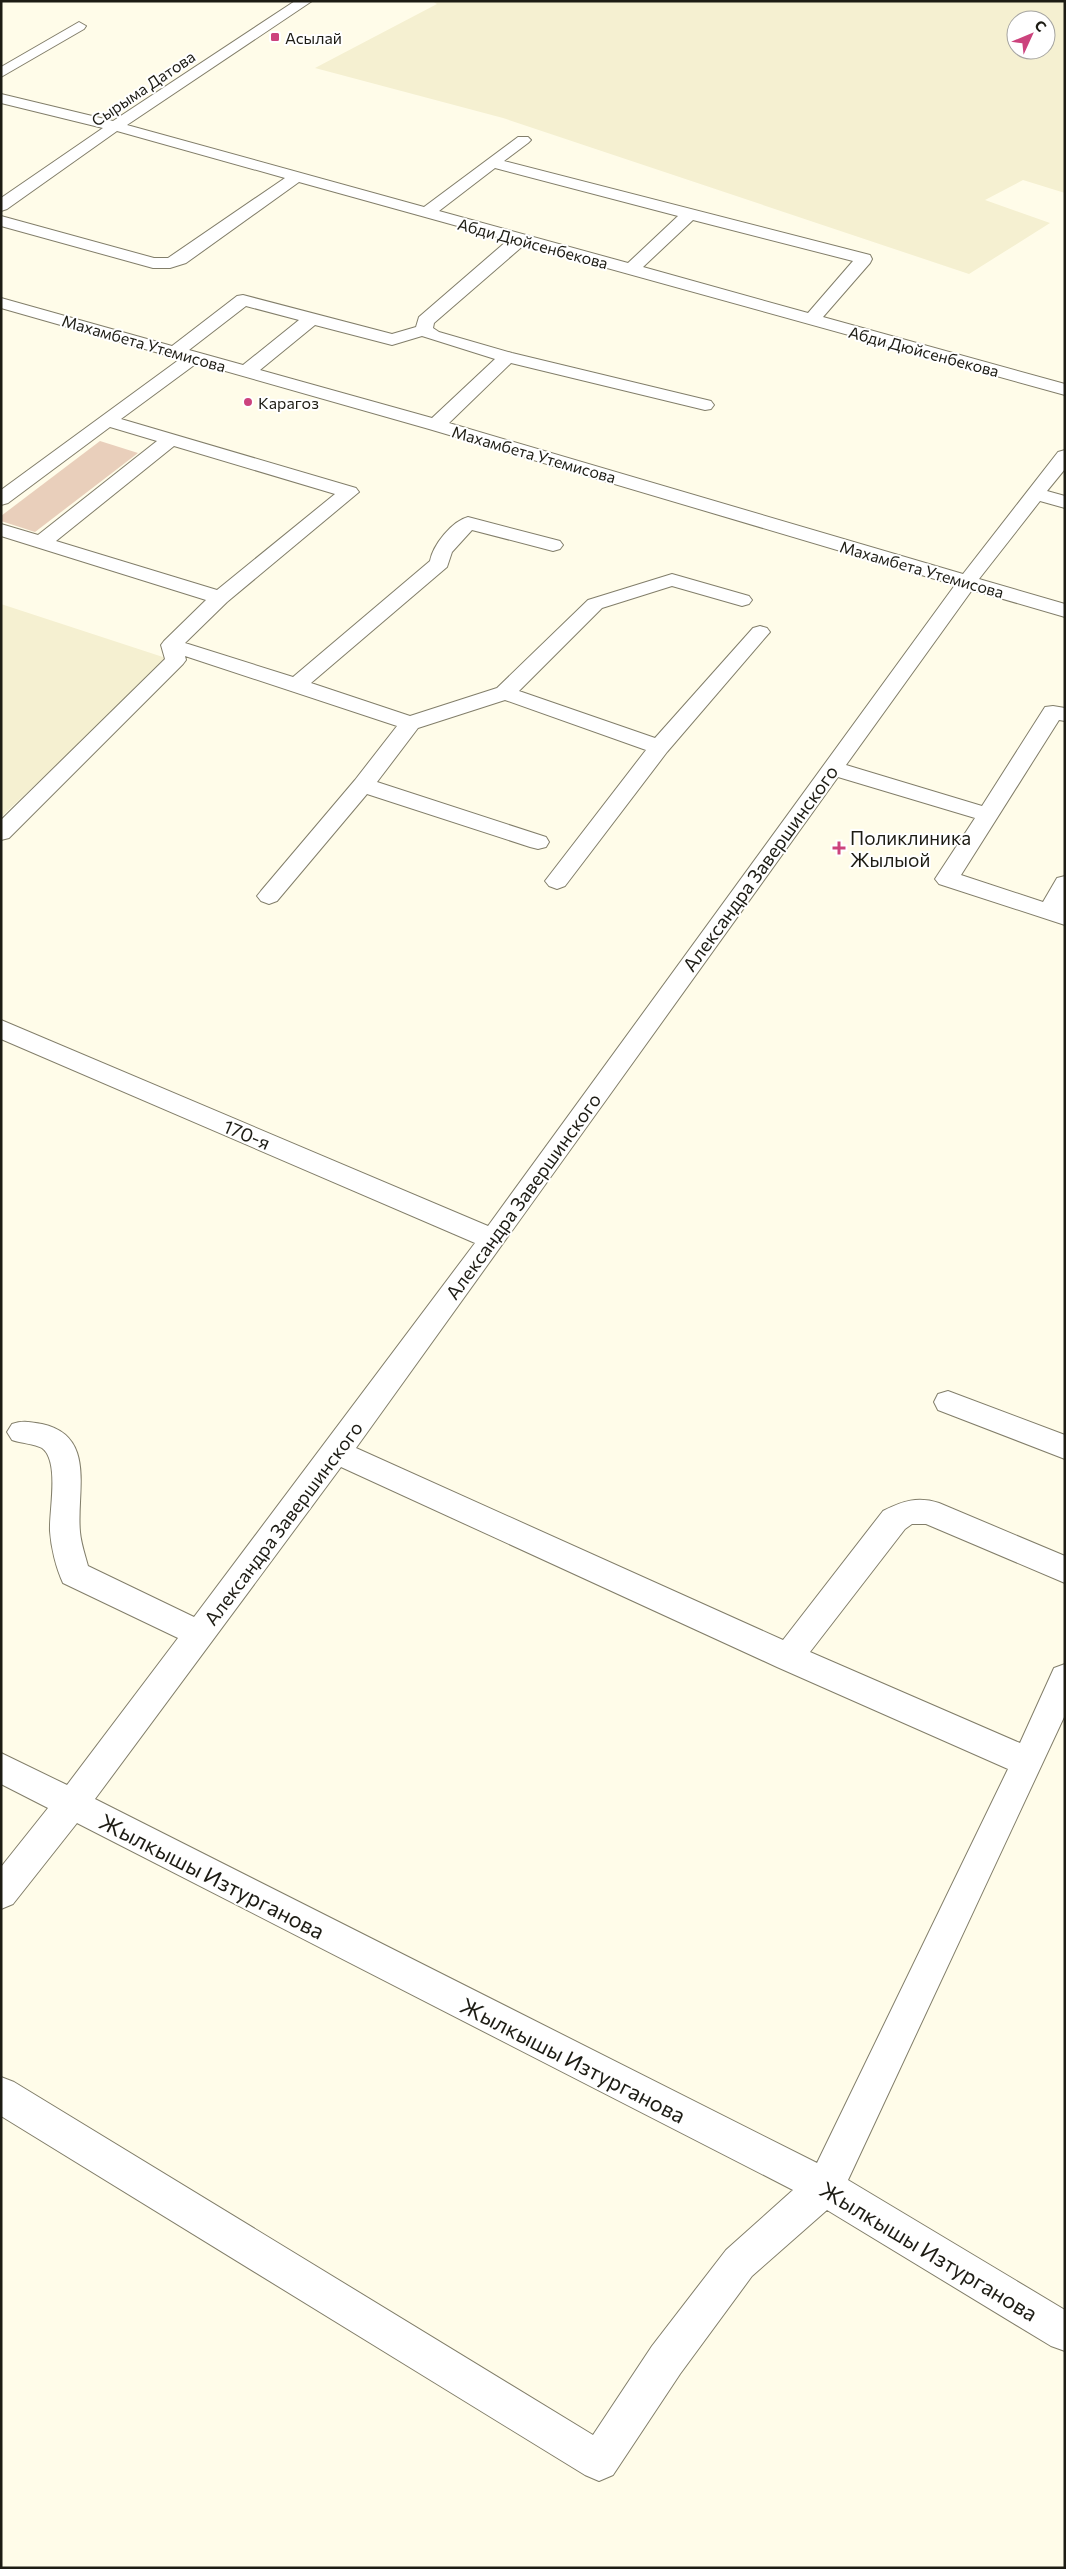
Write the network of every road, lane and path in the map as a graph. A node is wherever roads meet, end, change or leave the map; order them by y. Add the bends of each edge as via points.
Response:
1 (305, 1) edge
2 (79, 26) dead end
3 (1, 73) edge
4 (1, 98) edge
5 (115, 126) junction
6 (523, 140) dead end
7 (492, 163) junction
8 (295, 178) junction
9 (1, 206) edge
10 (425, 214) junction
11 (690, 214) junction
12 (1, 221) edge
13 (519, 240) junction
14 (630, 270) junction
15 (4, 306) edge
16 (312, 318) junction
17 (812, 320) junction
18 (424, 330) junction
19 (175, 352) junction
20 (194, 357) junction
21 (506, 357) junction
22 (246, 372) junction
23 (1065, 390) edge
24 (705, 405) dead end
25 (108, 421) junction
26 (436, 425) junction
27 (171, 440) junction
28 (1065, 456) edge
29 (1035, 494) junction
30 (1, 499) edge
31 (1065, 502) edge
32 (1, 530) edge
33 (41, 543) junction
34 (553, 545) dead end
35 (967, 582) junction
36 (220, 598) junction
37 (742, 600) dead end
38 (1065, 611) edge
39 (760, 632) dead end
40 (171, 644) junction
41 (296, 685) junction
42 (505, 693) junction
43 (1065, 715) edge
44 (410, 723) junction
45 (659, 747) junction
46 (833, 768) junction
47 (363, 785) junction
48 (988, 815) junction
49 (1, 833) edge
50 (538, 842) dead end
51 (557, 881) dead end
52 (1065, 883) edge
53 (269, 896) dead end
54 (1057, 914) edge
55 (1, 1029) edge
56 (493, 1238) junction
57 (948, 1402) dead end
58 (22, 1432) dead end
59 (1065, 1447) edge
60 (336, 1452) junction
61 (1065, 1570) edge
62 (200, 1634) junction
63 (788, 1657) junction
64 (1065, 1678) edge
65 (1028, 1762) junction
66 (1, 1768) edge
67 (71, 1805) junction
68 (1, 1892) edge
69 (1, 2095) edge
70 (825, 2187) junction
71 (1065, 2332) edge

1 - 5 street, Сырыма Датова
2 - 3 street
4 - 5 street, Абди Дюйсенбекова
5 - 8 street, Абди Дюйсенбекова
5 - 9 street, Сырыма Датова
6 - 7 street
7 - 10 street
7 - 11 street
8 - 10 street, Абди Дюйсенбекова
8 - 12 street via 170,263 153,263
10 - 13 street, Абди Дюйсенбекова
11 - 14 street
11 - 17 street via 864,260
13 - 14 street, Абди Дюйсенбекова
13 - 18 street via 425,321
14 - 17 street, Абди Дюйсенбекова
15 - 19 street, Махамбета Утемисова
16 - 18 street via 392,340
16 - 19 street via 243,300
16 - 22 street
17 - 23 street, Абди Дюйсенбекова
18 - 21 street via 433,336
19 - 20 street, Махамбета Утемисова
20 - 22 street, Махамбета Утемисова
20 - 25 street
21 - 24 street
21 - 26 street
22 - 26 street, Махамбета Утемисова
25 - 27 street
25 - 30 street
26 - 35 street, Махамбета Утемисова
27 - 33 street
27 - 36 street via 350,492
28 - 29 street, Александра Завершинского
29 - 31 street
29 - 35 street, Александра Завершинского
32 - 33 street
33 - 36 street
34 - 41 street via 468,523 442,551 440,562
35 - 38 street, Махамбета Утемисова
35 - 46 street, Александра Завершинского
36 - 40 street
37 - 42 street via 672,580 595,604
39 - 45 street
40 - 41 street
40 - 49 street via 176,660
41 - 44 street
42 - 44 street
42 - 45 street
43 - 48 street via 1053,712
44 - 47 street
45 - 51 street
46 - 48 street
46 - 56 street, Александра Завершинского
47 - 50 street
47 - 53 street
48 - 54 street via 947,879
52 - 54 street
55 - 56 street, 170-я
56 - 60 street, Александра Завершинского
57 - 59 street
58 - 62 street via 50,1438 64,1454 67,1486 65,1532 74,1574
60 - 62 street, Александра Завершинского
60 - 63 street
61 - 63 street via 928,1512 908,1512 894,1520
62 - 67 street, Александра Завершинского
63 - 65 street
64 - 65 street
65 - 70 street
66 - 67 street, Жылкышы Изтурганова
67 - 68 street, Александра Завершинского
67 - 70 street, Жылкышы Изтурганова
69 - 70 street via 599,2461 666,2360 739,2263
70 - 71 street, Жылкышы Изтурганова

